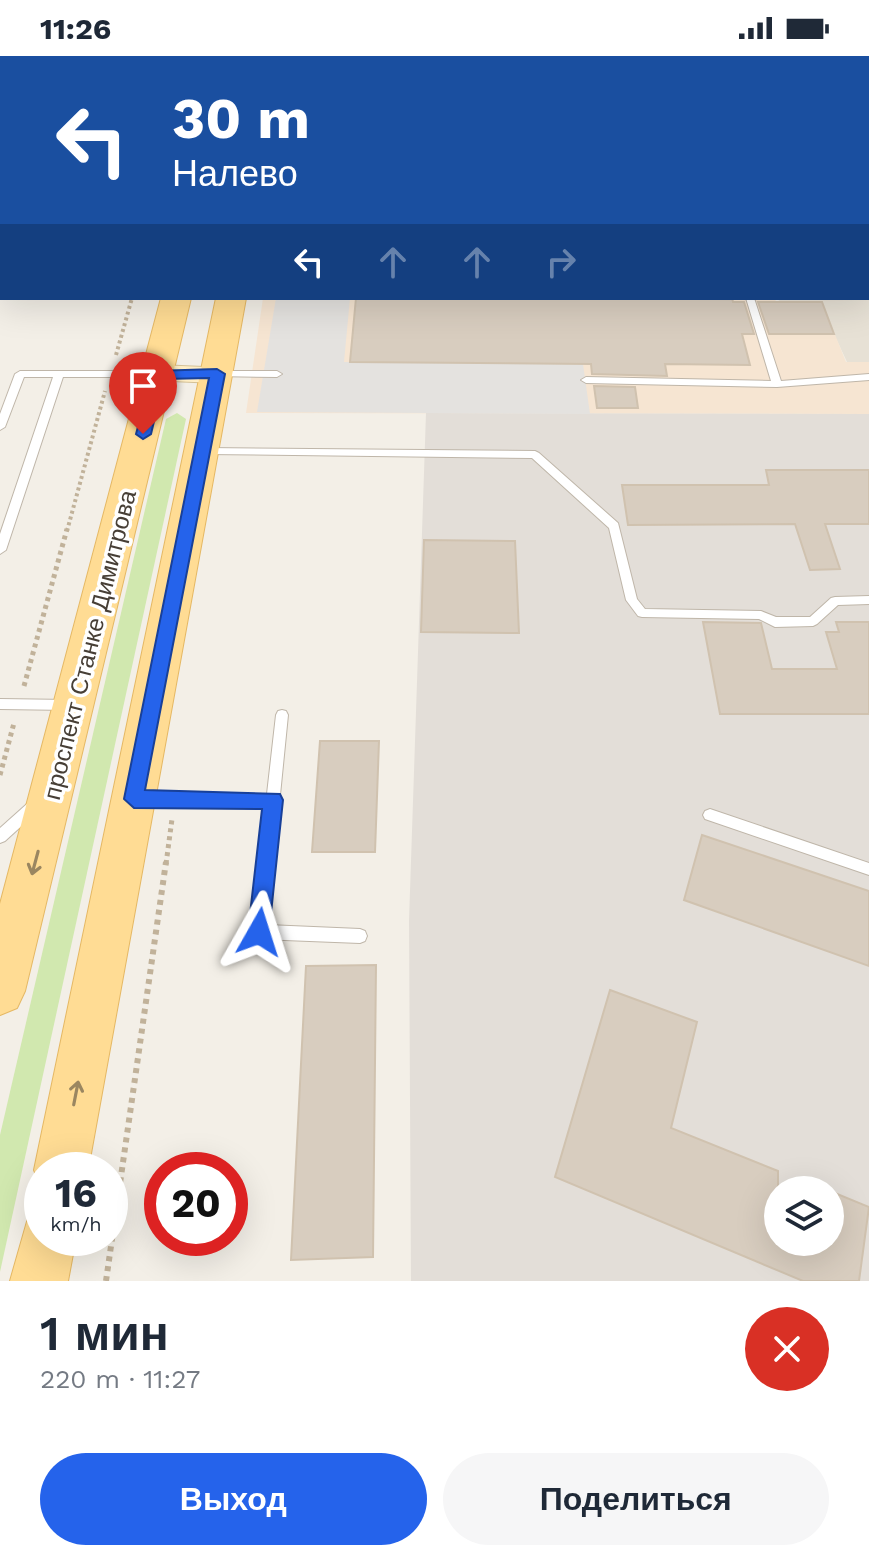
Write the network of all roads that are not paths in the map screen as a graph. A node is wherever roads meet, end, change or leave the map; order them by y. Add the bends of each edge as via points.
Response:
1 (176, 300) edge
2 (231, 300) edge
3 (751, 300) edge
4 (59, 374) junction
5 (158, 374) junction
6 (217, 374) junction
7 (277, 374) dead end
8 (869, 377) edge
9 (586, 380) dead end
10 (777, 384) junction
11 (0, 427) edge
12 (202, 451) junction
13 (0, 550) edge
14 (869, 600) edge
15 (0, 704) edge
16 (75, 705) junction
17 (282, 715) dead end
18 (55, 785) junction
19 (134, 799) junction
20 (273, 800) junction
21 (710, 815) dead end
22 (0, 837) edge
23 (869, 869) edge
24 (360, 936) dead end
25 (0, 991) edge
26 (65, 1152) edge
27 (44, 1256) edge
28 (39, 1281) edge

1 - 5 main road, проспект Станке Димитрова
2 - 6 main road
3 - 10 lane
4 - 5 lane
4 - 11 lane via 20,374
4 - 13 lane
5 - 6 main road
5 - 16 main road, проспект Станке Димитрова
6 - 7 lane
6 - 12 main road
8 - 10 lane
9 - 10 lane
12 - 14 lane via 535,455 614,526 632,600 642,613 813,621 835,601
12 - 19 main road
15 - 16 lane
16 - 18 main road, проспект Станке Димитрова
17 - 20 lane
18 - 22 lane
18 -> 25 main road, проспект Станке Димитрова
19 - 20 lane
26 -> 19 main road
20 - 24 lane via 259,932
21 - 23 lane
27 - 28 main road

